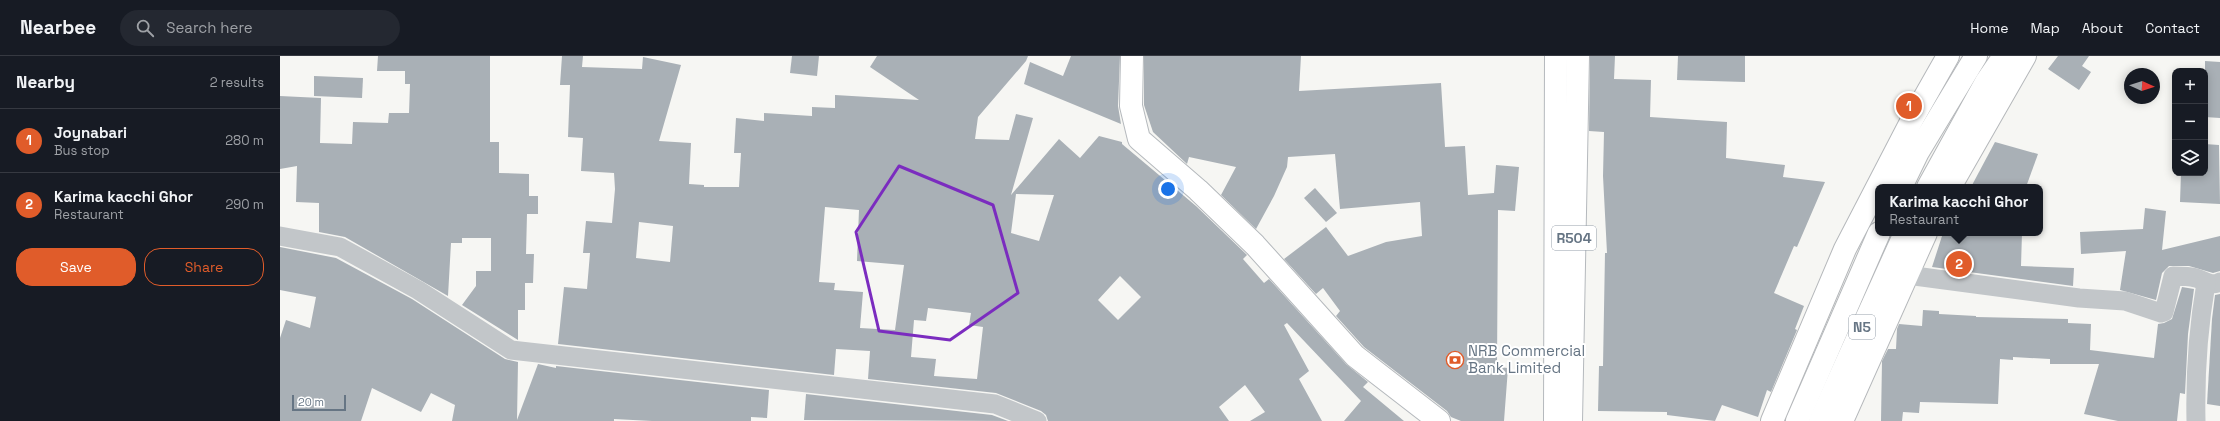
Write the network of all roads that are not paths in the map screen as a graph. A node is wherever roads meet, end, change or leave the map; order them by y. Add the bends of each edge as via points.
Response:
1 (1132, 56) edge
2 (1556, 56) edge
3 (1578, 56) edge
4 (1948, 56) edge
5 (1976, 56) edge
6 (2004, 56) edge
7 (2025, 56) edge
8 (1879, 184) edge
9 (1902, 184) edge
10 (1930, 184) edge
11 (1952, 184) edge
12 (1875, 191) edge
13 (280, 236) edge
14 (1878, 236) edge
15 (1904, 236) edge
16 (1925, 236) edge
17 (1907, 275) junction
18 (2214, 283) edge
19 (1037, 421) edge
20 (1439, 421) edge
21 (1555, 421) edge
22 (1571, 421) edge
23 (1772, 421) edge
24 (1797, 421) edge
25 (1820, 421) edge
26 (1842, 421) edge
27 (2196, 421) edge

1 - 20 main road via 1131,106 1139,139 1198,190 1255,245 1355,356
2 - 21 main road, R504
3 - 22 main road, R504
4 - 8 main road
5 - 9 main road via 1918,152
6 - 10 main road via 1986,82
7 - 11 main road
12 - 23 main road via 1845,249
13 - 19 street via 340,247 418,290 511,350 995,404
14 - 24 main road, N5
15 - 25 main road, N5
16 - 17 main road
17 - 18 street via 2079,298 2125,301 2161,313 2164,312 2173,276 2195,277
17 - 26 main road
18 - 27 street via 2199,323

